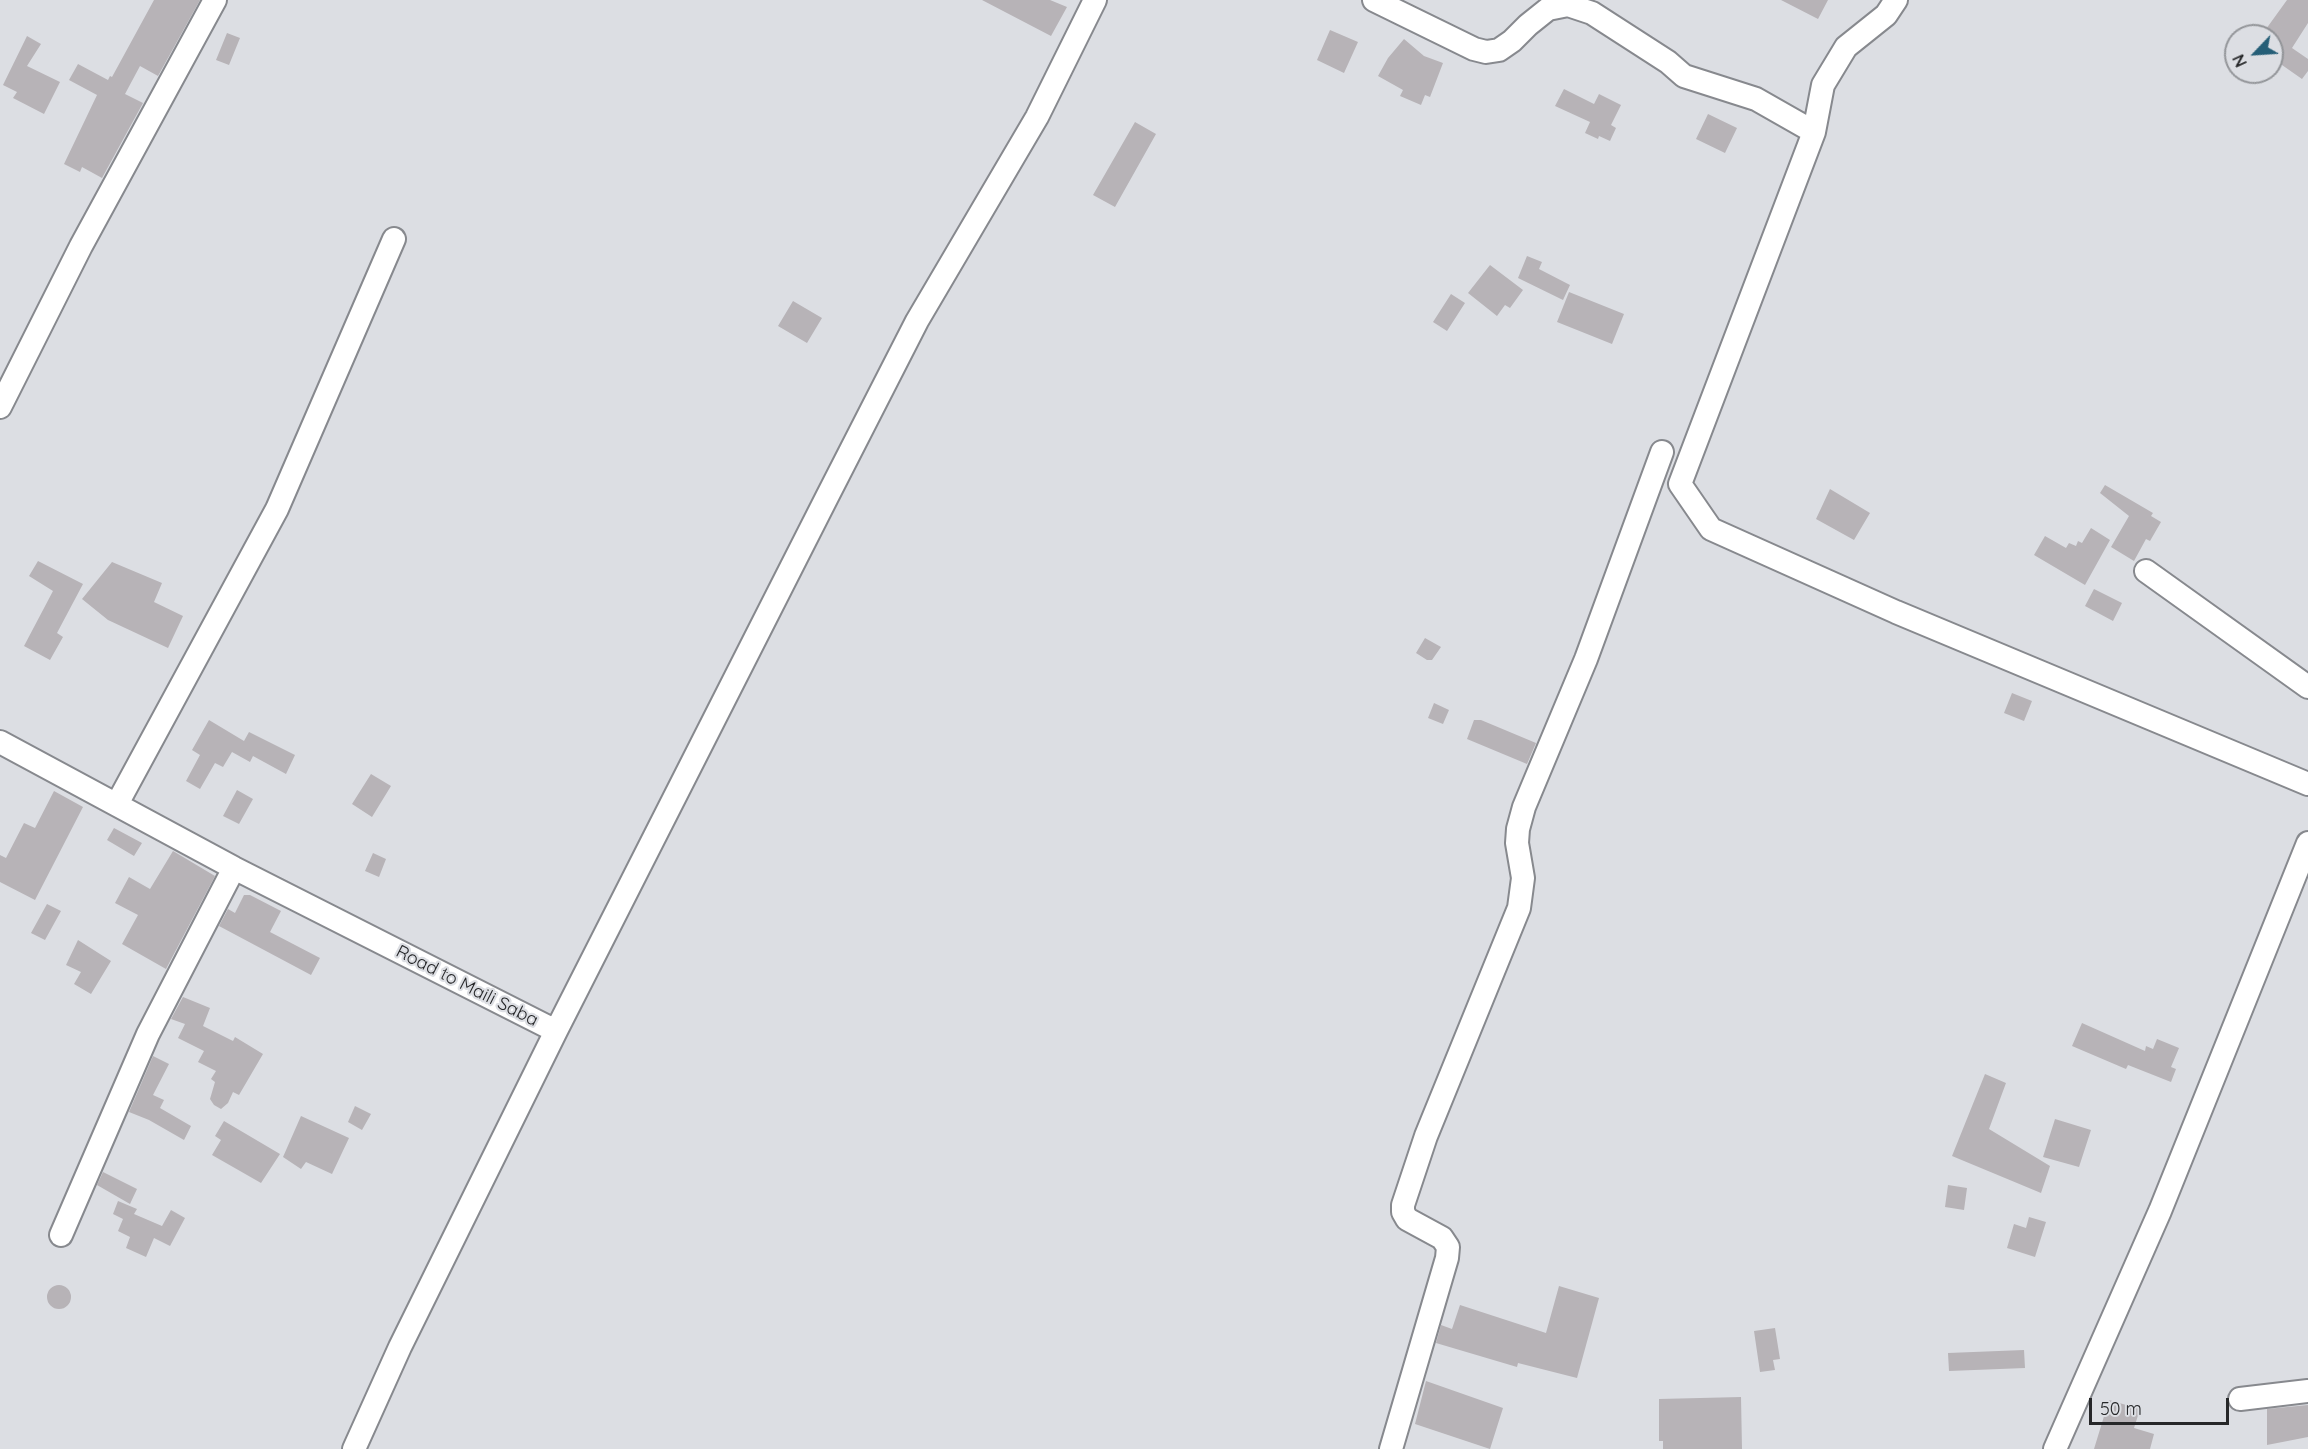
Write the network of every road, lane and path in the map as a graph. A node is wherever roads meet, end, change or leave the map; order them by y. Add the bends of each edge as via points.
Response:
1 (215, 0) edge
2 (1095, 0) edge
3 (1374, 0) edge
4 (1896, 0) edge
5 (1814, 132) junction
6 (394, 239) dead end
7 (0, 407) edge
8 (1662, 452) dead end
9 (2146, 571) dead end
10 (2308, 687) edge
11 (0, 742) edge
12 (2308, 784) edge
13 (117, 804) junction
14 (2308, 843) edge
15 (234, 868) junction
16 (556, 1031) junction
17 (61, 1235) dead end
18 (2308, 1390) edge
19 (2240, 1400) dead end
20 (354, 1449) edge
21 (1391, 1449) edge
22 (2055, 1449) edge

1 - 7 street via 81,246
2 - 16 street via 1037,117 917,321
3 - 5 street via 1486,52 1499,50 1512,41 1548,9 1568,5 1592,13 1684,76 1756,99
4 - 5 street via 1886,15 1846,47 1823,85
5 - 12 street via 1680,484 1711,529 1896,612
6 - 13 street via 277,509
8 - 21 street via 1586,658 1524,807 1516,843 1523,878 1519,908 1423,1143 1403,1205 1407,1219 1442,1238 1448,1247
9 - 10 street
11 - 13 street, Road to Maili Saba
13 - 15 street, Road to Maili Saba
14 - 22 street via 2160,1211
15 - 16 street, Road to Maili Saba
15 - 17 street via 148,1034
16 - 20 street, Road to Maili Saba
18 - 19 street

